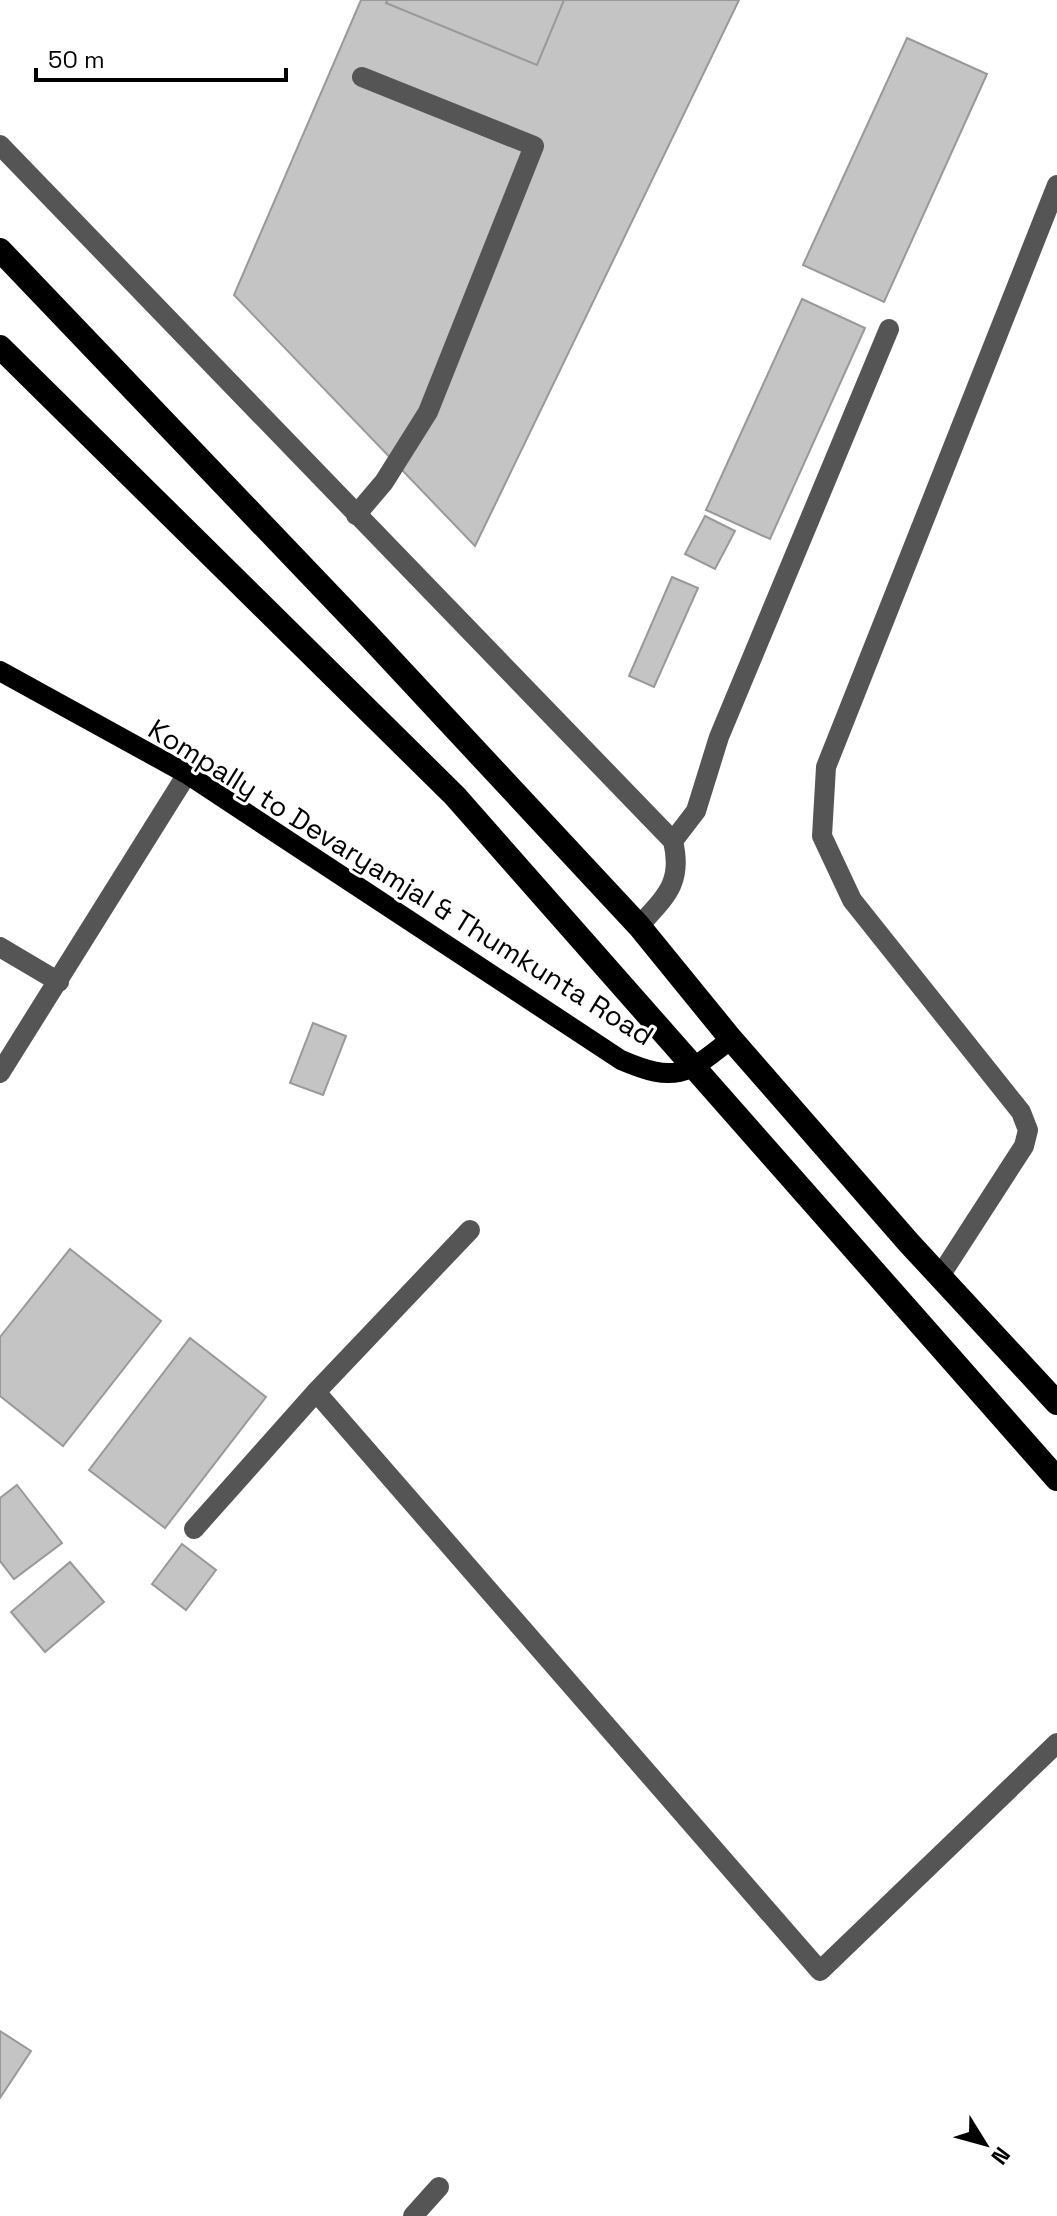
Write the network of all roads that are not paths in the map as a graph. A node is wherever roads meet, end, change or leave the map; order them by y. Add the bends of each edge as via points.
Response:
1 (362, 77) dead end
2 (0, 145) edge
3 (1057, 185) edge
4 (0, 250) edge
5 (889, 329) dead end
6 (0, 347) edge
7 (356, 515) junction
8 (0, 671) edge
9 (187, 774) junction
10 (673, 841) junction
11 (639, 926) junction
12 (0, 947) edge
13 (59, 982) junction
14 (731, 1039) junction
15 (696, 1067) junction
16 (0, 1073) edge
17 (470, 1230) dead end
18 (940, 1276) junction
19 (316, 1392) junction
20 (1057, 1403) edge
21 (1057, 1479) edge
22 (194, 1529) dead end
23 (1057, 1743) edge
24 (439, 2187) dead end
25 (413, 2216) edge

1 - 7 street via 534,146 428,412 384,482
2 - 7 street
3 - 18 street via 826,767 822,836 852,900 1021,1112 1028,1130 1024,1146
4 - 11 highway
5 - 10 street via 719,737 696,811
6 - 15 highway via 455,796
7 - 10 street
8 - 9 main road, Kompally to Devaryamjal & Thumkunta Road
9 - 13 street
9 - 15 main road, Kompally to Devaryamjal & Thumkunta Road via 621,1060 650,1072
10 - 11 street via 675,878
11 - 14 highway
12 - 13 street
13 - 16 street
14 - 15 main road
14 - 18 highway
15 - 21 highway
17 - 19 street
18 - 20 highway
19 - 22 street
19 - 23 street via 820,1971
24 - 25 street

